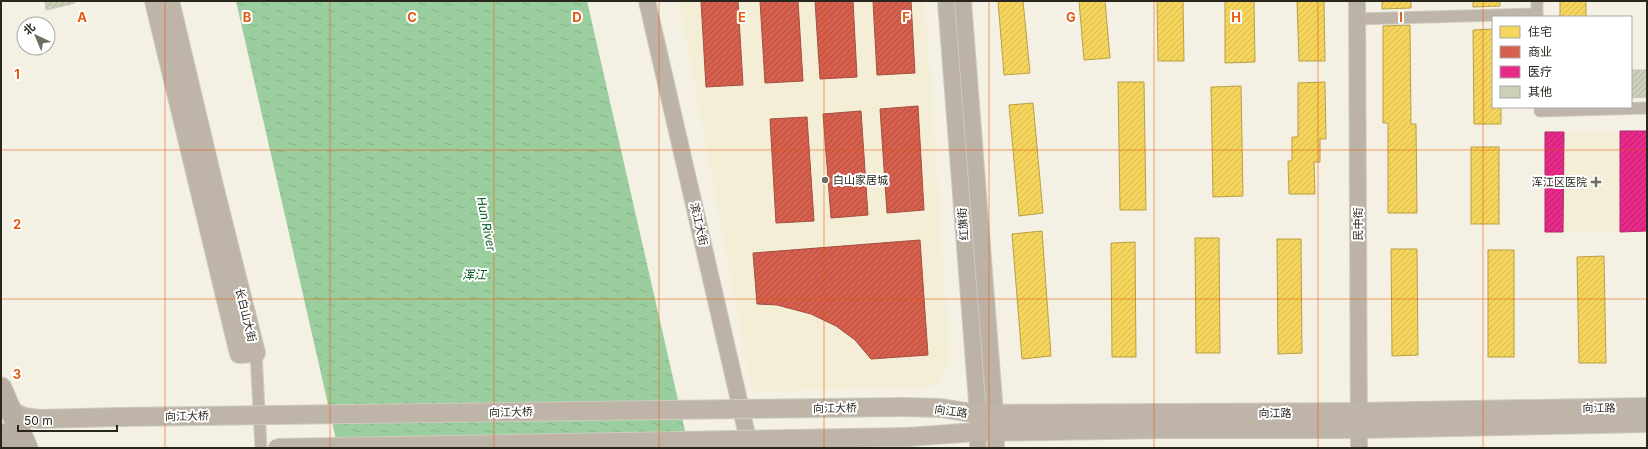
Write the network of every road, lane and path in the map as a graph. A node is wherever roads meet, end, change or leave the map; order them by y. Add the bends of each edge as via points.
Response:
1 (154, 1) edge
2 (170, 1) edge
3 (647, 1) edge
4 (946, 1) edge
5 (963, 1) edge
6 (1357, 1) edge
7 (1537, 1) edge
8 (1537, 16) edge
9 (1492, 17) edge
10 (1357, 19) junction
11 (1540, 108) edge
12 (1647, 108) edge
13 (256, 353) junction
14 (1, 388) edge
15 (903, 407) joint
16 (1647, 407) edge
17 (10, 410) junction
18 (1359, 421) junction
19 (1647, 423) edge
20 (987, 431) edge
21 (1, 434) edge
22 (7, 448) edge
23 (27, 448) edge
24 (261, 448) edge
25 (277, 448) edge
26 (750, 448) edge
27 (1359, 448) edge

1 - 13 main road, 长白山大街 via 239,354
2 - 13 main road, 长白山大街
3 - 26 street, 滨江大街
4 - 20 street, 红旗街
5 - 20 street
6 - 10 street, 民中街
7 - 8 street
9 - 10 street
10 - 18 street, 民中街
11 - 12 street via 1540,111
13 - 24 street
14 - 17 highway
15 - 17 main road, 向江大桥, bridge via 39,419 24,417
15 - 20 main road, 向江路 via 941,408
16 - 18 main road, 向江路
17 - 23 highway
18 - 19 main road, 向江路
18 - 20 main road, 向江路
18 - 27 street, 民中街
20 - 25 main road, 向江路, bridge via 907,437
21 - 22 highway

